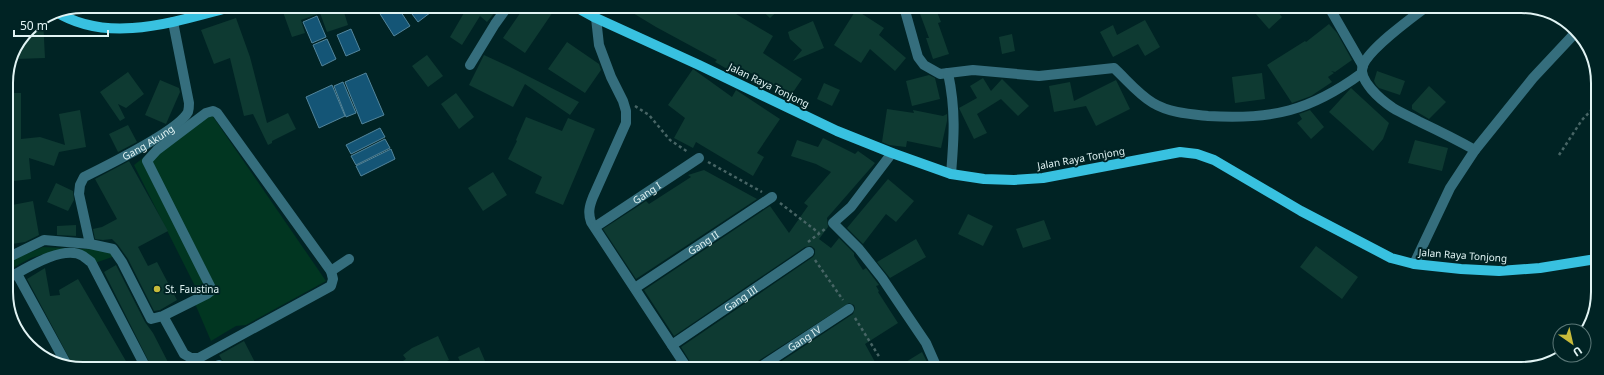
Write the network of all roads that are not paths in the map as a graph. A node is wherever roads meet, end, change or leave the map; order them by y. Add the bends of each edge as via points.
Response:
1 (208, 13) edge
2 (503, 13) edge
3 (588, 13) edge
4 (906, 13) edge
5 (1332, 13) edge
6 (1418, 13) edge
7 (65, 15) edge
8 (596, 18) junction
9 (173, 22) junction
10 (1572, 35) edge
11 (470, 65) dead end
12 (1362, 69) junction
13 (948, 74) junction
14 (1475, 150) junction
15 (892, 153) junction
16 (698, 158) road end
17 (952, 174) junction
18 (772, 197) road end
19 (595, 227) junction
20 (90, 244) junction
21 (809, 252) road end
22 (13, 255) edge
23 (349, 259) dead end
24 (1591, 260) edge
25 (1416, 261) junction
26 (331, 271) junction
27 (17, 274) junction
28 (13, 276) edge
29 (635, 288) junction
30 (849, 309) dead end
31 (163, 316) junction
32 (672, 345) junction
33 (63, 359) edge
34 (143, 362) edge
35 (683, 362) edge
36 (768, 362) edge
37 (935, 362) edge

1 - 9 main road
2 - 11 street
3 - 8 main road, Jalan Raya Tonjong
4 - 13 street via 918,56 924,65 940,74
5 - 12 street
6 - 12 street via 1367,58
7 - 9 main road via 89,26 127,29
8 - 15 main road, Jalan Raya Tonjong via 837,131
8 - 19 street via 601,52 623,101 626,123 589,207 589,215
9 - 20 street, Gang Akung via 189,103 188,111 155,139 84,177 79,194
10 - 14 street via 1541,68
12 - 13 street via 1331,93 1301,107 1267,116 1247,117 1177,113 1153,103 1114,68 1039,76 973,70
12 - 14 street via 1366,82 1373,91 1392,107
13 - 17 street via 954,111
14 - 25 street via 1450,188
15 - 17 main road, Jalan Raya Tonjong
15 - 37 street via 851,207 833,223 859,249 882,278 926,343
16 - 19 street, Gang I
17 - 25 main road, Jalan Raya Tonjong via 984,179 1043,178 1180,152 1197,154 1214,160 1301,211 1384,254
18 - 29 street, Gang II
19 - 29 street
20 - 22 street via 44,240
20 - 31 street via 115,251 151,319
21 - 32 street, Gang III
23 - 26 street
24 - 25 main road, Jalan Raya Tonjong via 1499,271 1461,269
26 - 31 street via 331,286 199,358 191,358 184,354
26 - 31 street via 217,113 209,111 157,150 147,161 212,290
27 - 28 street
27 - 33 street
27 - 34 street via 52,256 70,253 82,255 91,262
29 - 32 street
30 - 36 street, Gang IV
32 - 35 street

